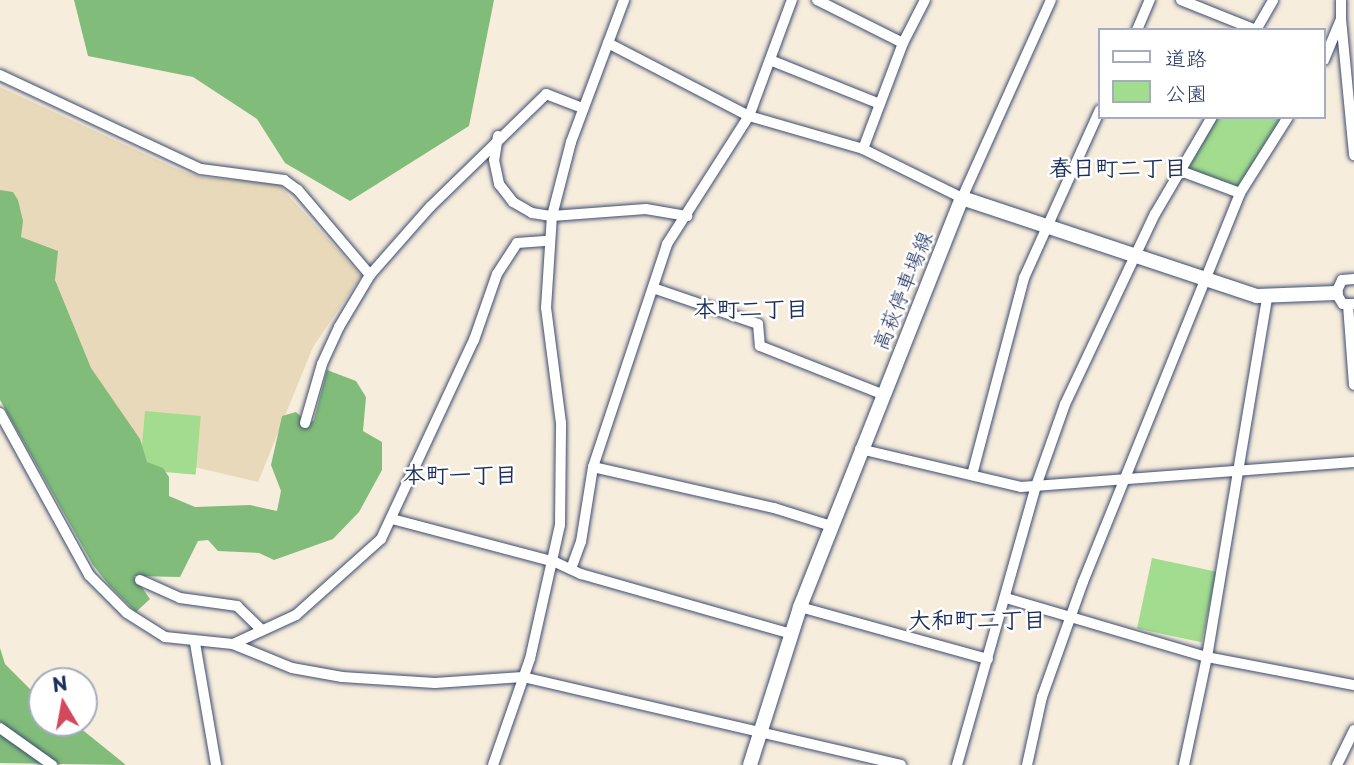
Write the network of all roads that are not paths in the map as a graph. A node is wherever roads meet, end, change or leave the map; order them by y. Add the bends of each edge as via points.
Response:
1 (624, 0) edge
2 (792, 0) edge
3 (817, 0) edge
4 (925, 0) edge
5 (1051, 0) edge
6 (1150, 0) edge
7 (1181, 0) edge
8 (1273, 0) edge
9 (1341, 0) edge
10 (1341, 19) junction
11 (1138, 28) edge
12 (1251, 28) edge
13 (1257, 28) edge
14 (608, 43) junction
15 (903, 43) junction
16 (1326, 56) edge
17 (1326, 58) edge
18 (769, 61) junction
19 (1345, 65) junction
20 (0, 75) edge
21 (880, 104) junction
22 (583, 108) junction
23 (1098, 114) edge
24 (749, 116) junction
25 (1211, 119) edge
26 (1287, 119) edge
27 (498, 136) junction
28 (863, 149) junction
29 (1354, 155) edge
30 (1178, 170) junction
31 (1240, 193) junction
32 (962, 198) junction
33 (552, 216) junction
34 (687, 216) junction
35 (1047, 226) junction
36 (548, 241) junction
37 (1134, 254) junction
38 (370, 275) junction
39 (1354, 279) edge
40 (1207, 280) junction
41 (653, 288) junction
42 (1335, 293) junction
43 (1267, 297) junction
44 (1351, 305) edge
45 (1354, 385) edge
46 (882, 394) junction
47 (0, 413) edge
48 (305, 423) dead end
49 (860, 449) junction
50 (1354, 462) edge
51 (593, 467) junction
52 (1239, 471) junction
53 (972, 475) junction
54 (1127, 479) junction
55 (1036, 486) junction
56 (392, 519) junction
57 (831, 526) junction
58 (555, 562) junction
59 (571, 569) junction
60 (140, 580) dead end
61 (1006, 598) junction
62 (800, 607) junction
63 (1070, 618) junction
64 (262, 629) junction
65 (791, 634) junction
66 (195, 643) junction
67 (233, 644) junction
68 (1207, 657) junction
69 (988, 659) junction
70 (523, 677) junction
71 (1354, 685) edge
72 (0, 728) edge
73 (759, 730) junction
74 (1354, 730) edge
75 (1350, 750) edge
76 (52, 765) edge
77 (216, 765) edge
78 (493, 765) edge
79 (750, 765) edge
80 (901, 765) edge
81 (957, 765) edge
82 (1027, 765) edge
83 (1184, 765) edge
84 (1337, 765) edge

1 - 14 street
2 - 18 street
3 - 15 street
4 - 15 street
5 - 32 street
6 - 11 street
7 - 12 street
8 - 13 street
9 - 10 street
10 - 16 street
10 - 19 street
14 - 22 street
14 - 24 street
15 - 21 street
17 - 19 street
18 - 21 street
18 - 24 street
19 - 29 street
20 - 38 street via 189,164 284,180 298,190
21 - 28 street
22 - 27 street via 545,94
22 - 33 street
23 - 35 street
24 - 28 street
24 - 34 street
25 - 30 street
26 - 31 street
27 - 33 street via 494,160 499,184 513,202 531,213
27 - 38 street
28 - 32 street
30 - 31 street
30 - 37 street
31 - 40 street
32 - 35 main road
32 - 46 main road, 高萩停車場線
33 - 34 street via 626,209
33 - 36 street
34 - 41 street via 667,244
35 - 37 main road
35 - 53 street via 1018,295
36 - 56 street via 517,243 502,264 474,340
36 - 58 street via 546,308 563,457
37 - 40 main road
37 - 55 street via 1079,370
38 - 48 street via 322,364
39 - 42 street via 1342,280
40 - 43 main road
40 - 54 street
41 - 46 street via 758,324 760,346
41 - 51 street
42 - 43 main road
42 - 44 street
43 - 52 street
44 - 45 street
46 - 49 main road, 高萩停車場線
47 - 66 street via 75,554 107,597 164,637
49 - 53 street
49 - 57 main road, 高萩停車場線
50 - 52 street
51 - 57 street via 774,508
51 - 59 street via 582,542
52 - 54 street
52 - 68 street
53 - 55 street via 1021,487
54 - 55 street
54 - 63 street
55 - 61 street
56 - 58 street
56 - 64 street via 371,551 318,598 296,615
57 - 62 main road, 高萩停車場線
58 - 59 street
58 - 70 street
59 - 65 street
60 - 64 street via 180,598 237,607
61 - 63 street
61 - 69 street
62 - 65 main road, 高萩停車場線
62 - 69 street
63 - 68 street
63 - 82 street via 1042,696
64 - 67 street
65 - 73 main road, 高萩停車場線
66 - 67 street
66 - 77 street
67 - 70 street via 292,668 342,677 435,683
68 - 71 street
68 - 83 street
69 - 81 street
70 - 73 street
70 - 78 street
72 - 76 street
73 - 79 main road, 高萩停車場線
73 - 80 street
74 - 75 street
75 - 84 street

